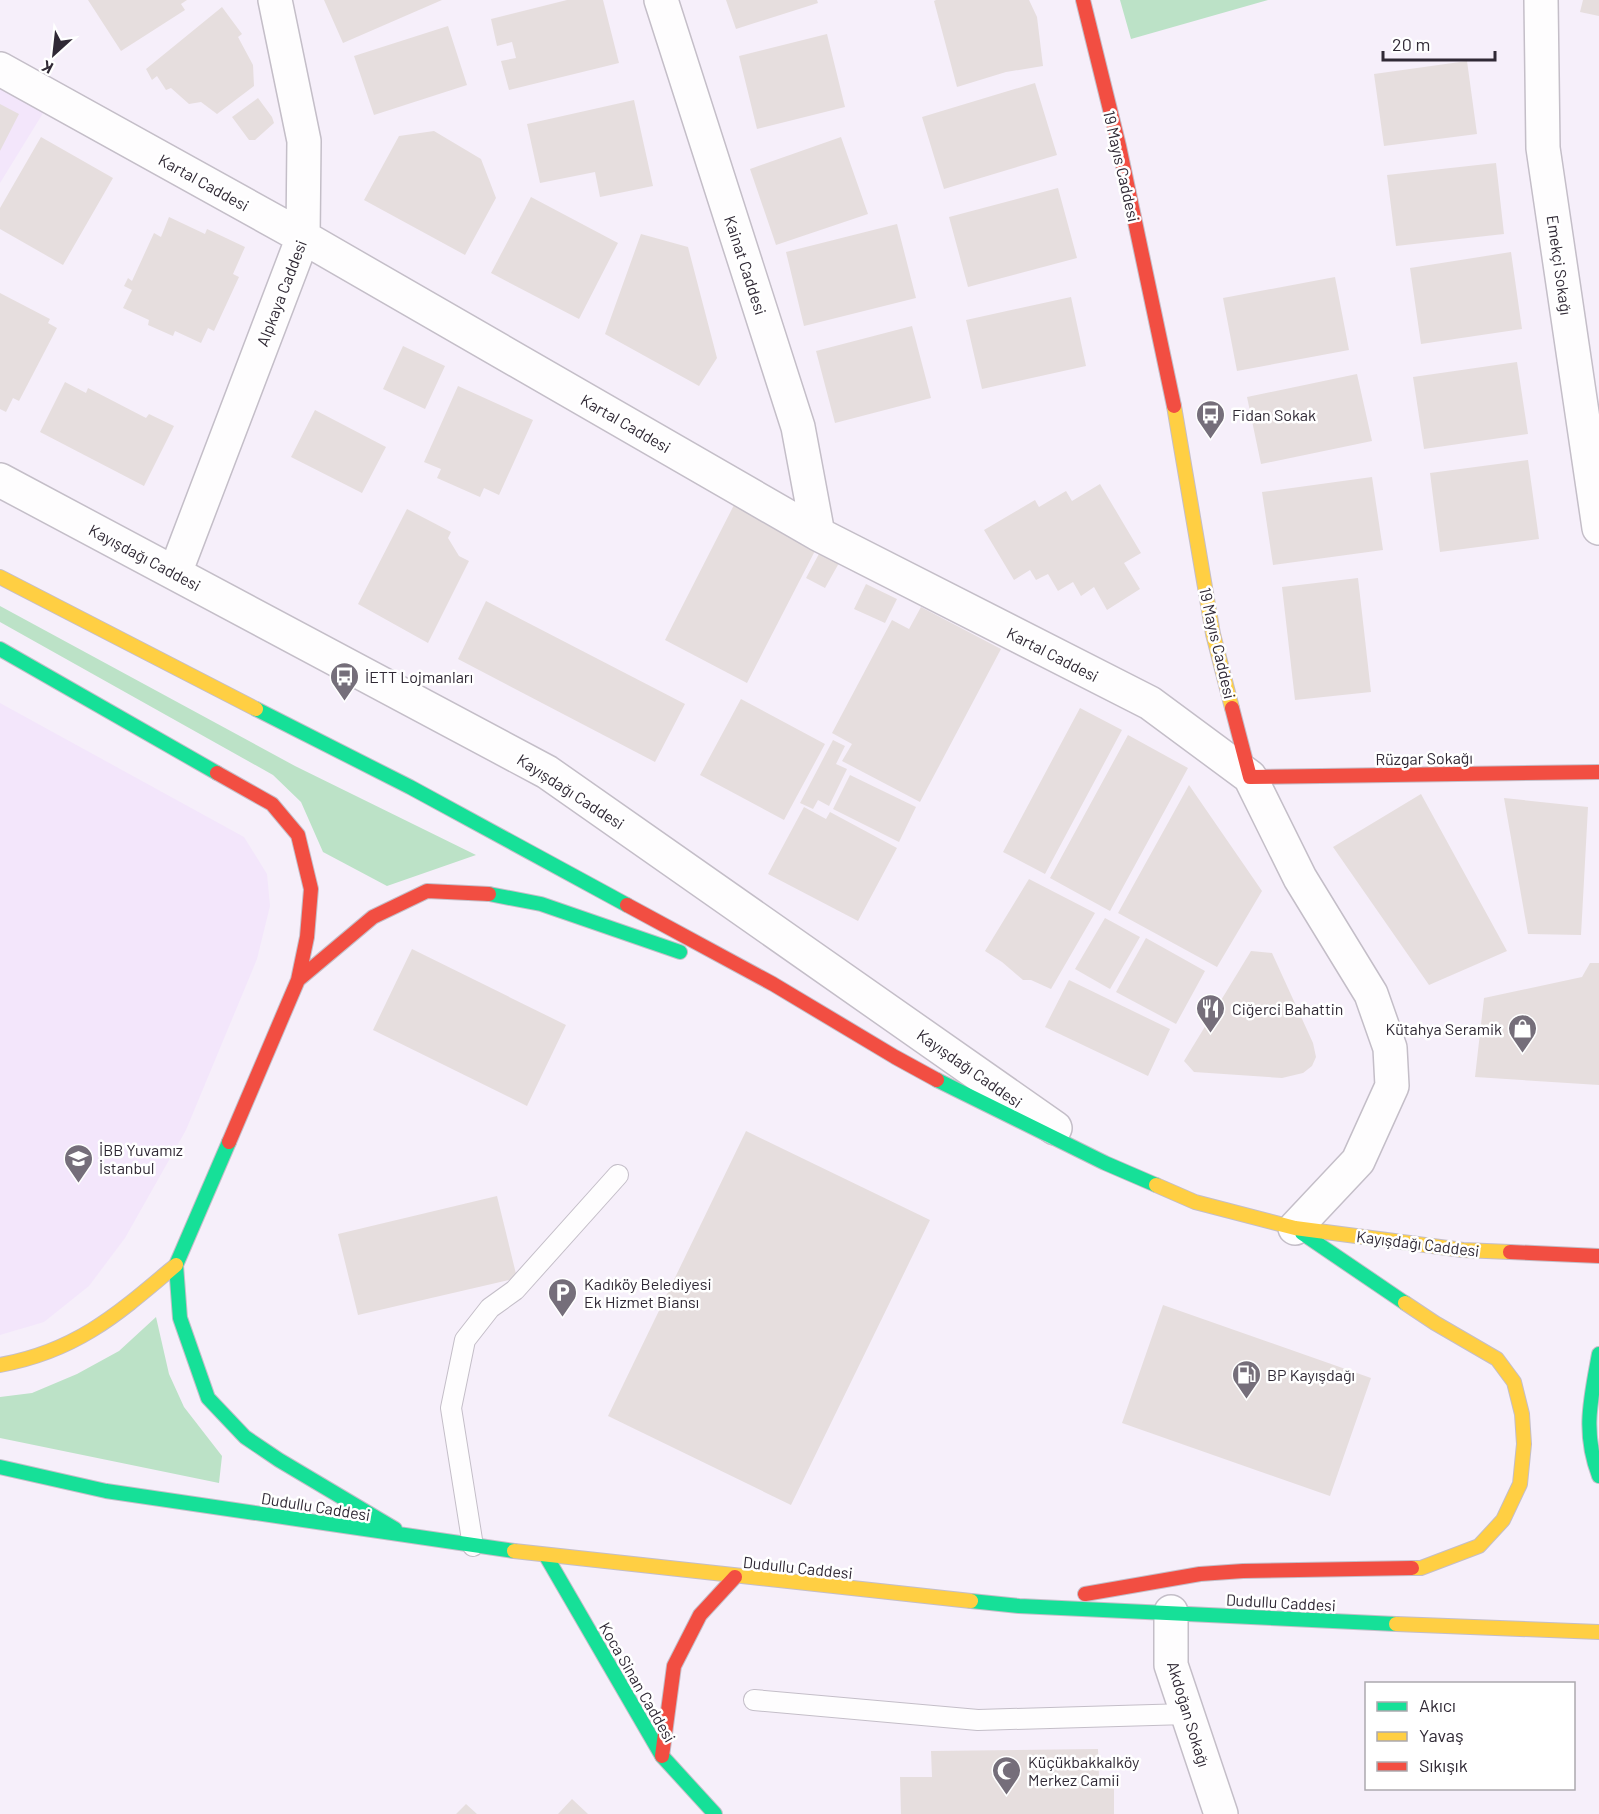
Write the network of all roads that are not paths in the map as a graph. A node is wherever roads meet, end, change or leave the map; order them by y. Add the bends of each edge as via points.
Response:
1 (275, 0) edge
2 (661, 0) edge
3 (1083, 0) edge
4 (1541, 0) edge
5 (0, 69) edge
6 (303, 237) junction
7 (0, 480) edge
8 (1599, 528) edge
9 (818, 534) junction
10 (175, 573) junction
11 (0, 577) edge
12 (0, 649) edge
13 (1599, 772) edge
14 (1250, 777) junction
15 (298, 980) junction
16 (773, 984) junction
17 (1105, 1163) junction
18 (618, 1175) dead end
19 (1295, 1228) junction
20 (1599, 1256) edge
21 (176, 1264) junction
22 (1599, 1354) edge
23 (0, 1365) edge
24 (0, 1467) edge
25 (1599, 1476) edge
26 (410, 1537) junction
27 (473, 1546) junction
28 (546, 1556) junction
29 (735, 1577) junction
30 (1019, 1606) junction
31 (1171, 1612) junction
32 (1599, 1632) edge
33 (754, 1700) dead end
34 (1187, 1714) junction
35 (662, 1756) junction
36 (716, 1814) edge
37 (1221, 1814) edge

1 - 6 street, Alpkaya Caddesi via 304,141
2 - 9 street, Kainat Caddesi via 798,427
3 - 14 main road, 19 Mayıs Caddesi via 1119,146 1172,395 1213,634
4 - 8 street, Emekçi Sokağı via 1543,148
5 - 6 street, Kartal Caddesi
6 - 9 street, Kartal Caddesi
6 - 10 street, Alpkaya Caddesi
7 - 10 street, Kayışdağı Caddesi
9 - 14 street, Kartal Caddesi via 1149,703
10 - 17 street, Kayışdağı Caddesi via 547,772
11 - 16 main road, Kayışdağı Caddesi via 410,787
12 - 15 main road via 272,804 298,835 311,889
13 - 14 main road, Rüzgar Sokağı
14 - 19 street, 19 Mayıs Caddesi via 1300,878 1371,994 1390,1048 1392,1086 1358,1161
15 - 16 main road via 374,917 427,891 484,893 541,904
15 - 21 main road
16 - 17 main road, Kayışdağı Caddesi via 895,1058
17 - 19 main road, Kayışdağı Caddesi via 1195,1202
18 - 27 lane via 516,1290 490,1308 465,1340 451,1408
19 - 20 main road, Kayışdağı Caddesi via 1463,1250
19 - 30 main road via 1435,1323 1497,1359 1514,1382 1524,1444 1520,1484 1503,1520 1479,1546 1421,1568 1200,1574
21 - 23 main road via 111,1320 73,1343
21 - 26 main road via 180,1318 203,1386 216,1408 245,1437 279,1460
22 - 25 main road via 1589,1411 1591,1455
24 - 26 main road, Dudullu Caddesi via 106,1491
26 - 27 main road, Dudullu Caddesi
27 - 28 main road, Dudullu Caddesi
28 - 29 main road, Dudullu Caddesi
28 - 35 main road, Koca Sinan Caddesi
29 - 30 main road, Dudullu Caddesi
29 - 35 main road via 700,1615 674,1666
30 - 31 main road, Dudullu Caddesi
31 - 32 main road, Dudullu Caddesi
31 - 34 street, Akdoğan Sokağı via 1171,1665
33 - 34 lane via 978,1720
34 - 37 street, Akdoğan Sokağı
35 - 36 main road, Koca Sinan Caddesi

